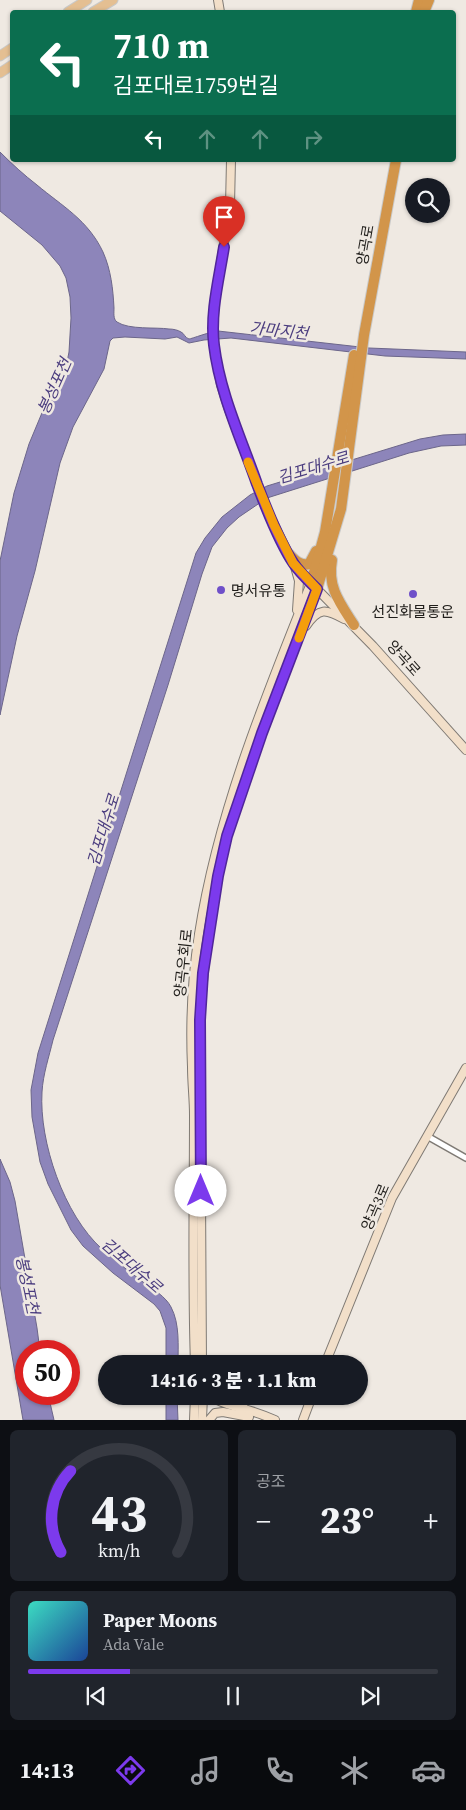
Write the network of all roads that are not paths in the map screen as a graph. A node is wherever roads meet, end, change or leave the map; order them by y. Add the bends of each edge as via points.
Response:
1 (87, 0) edge
2 (111, 0) edge
3 (71, 10) edge
4 (96, 10) edge
5 (231, 162) edge
6 (389, 162) edge
7 (396, 162) edge
8 (361, 335) junction
9 (357, 362) junction
10 (341, 509) junction
11 (325, 532) junction
12 (291, 559) junction
13 (314, 586) junction
14 (294, 624) junction
15 (354, 625) junction
16 (296, 645) junction
17 (466, 750) edge
18 (466, 1068) edge
19 (427, 1136) junction
20 (466, 1158) edge
21 (201, 1329) junction
22 (195, 1355) edge
23 (202, 1355) edge
24 (205, 1355) edge
25 (329, 1355) edge
26 (197, 1405) edge
27 (200, 1405) edge
28 (232, 1405) edge
29 (239, 1405) edge
30 (309, 1405) edge
31 (252, 1415) edge
32 (194, 1420) edge
33 (202, 1420) edge
34 (209, 1420) edge
35 (275, 1420) edge
36 (303, 1420) edge

1 - 3 main road
2 - 4 main road
5 - 12 main road via 230,205 215,300 214,346 229,410 265,504
6 - 8 highway, 양곡로
7 - 8 highway, 양곡로
8 - 9 highway
9 - 10 highway
9 - 11 highway
10 - 13 highway
10 - 15 highway via 330,582
11 - 12 highway via 309,564
11 - 13 highway
12 - 13 main road, 양곡로
12 - 14 main road via 299,581
13 - 14 main road, 양곡우회로
13 - 15 main road, 양곡로
13 - 16 main road, 양곡우회로
14 - 22 main road, 양곡우회로 via 223,819 199,935 191,1026
15 - 16 main road via 336,614 325,610 319,612 312,617
15 - 17 main road, 양곡로
16 - 21 main road, 양곡우회로 via 227,836 209,929 200,1020
18 - 19 main road, 양곡3로
19 - 20 street
19 - 25 main road, 양곡3로 via 392,1198
21 - 23 main road, 양곡우회로
21 - 24 main road
26 - 32 main road
27 - 33 main road
28 - 31 main road
29 - 31 main road
30 - 36 main road
31 - 34 main road via 223,1412 215,1413
31 - 35 main road

